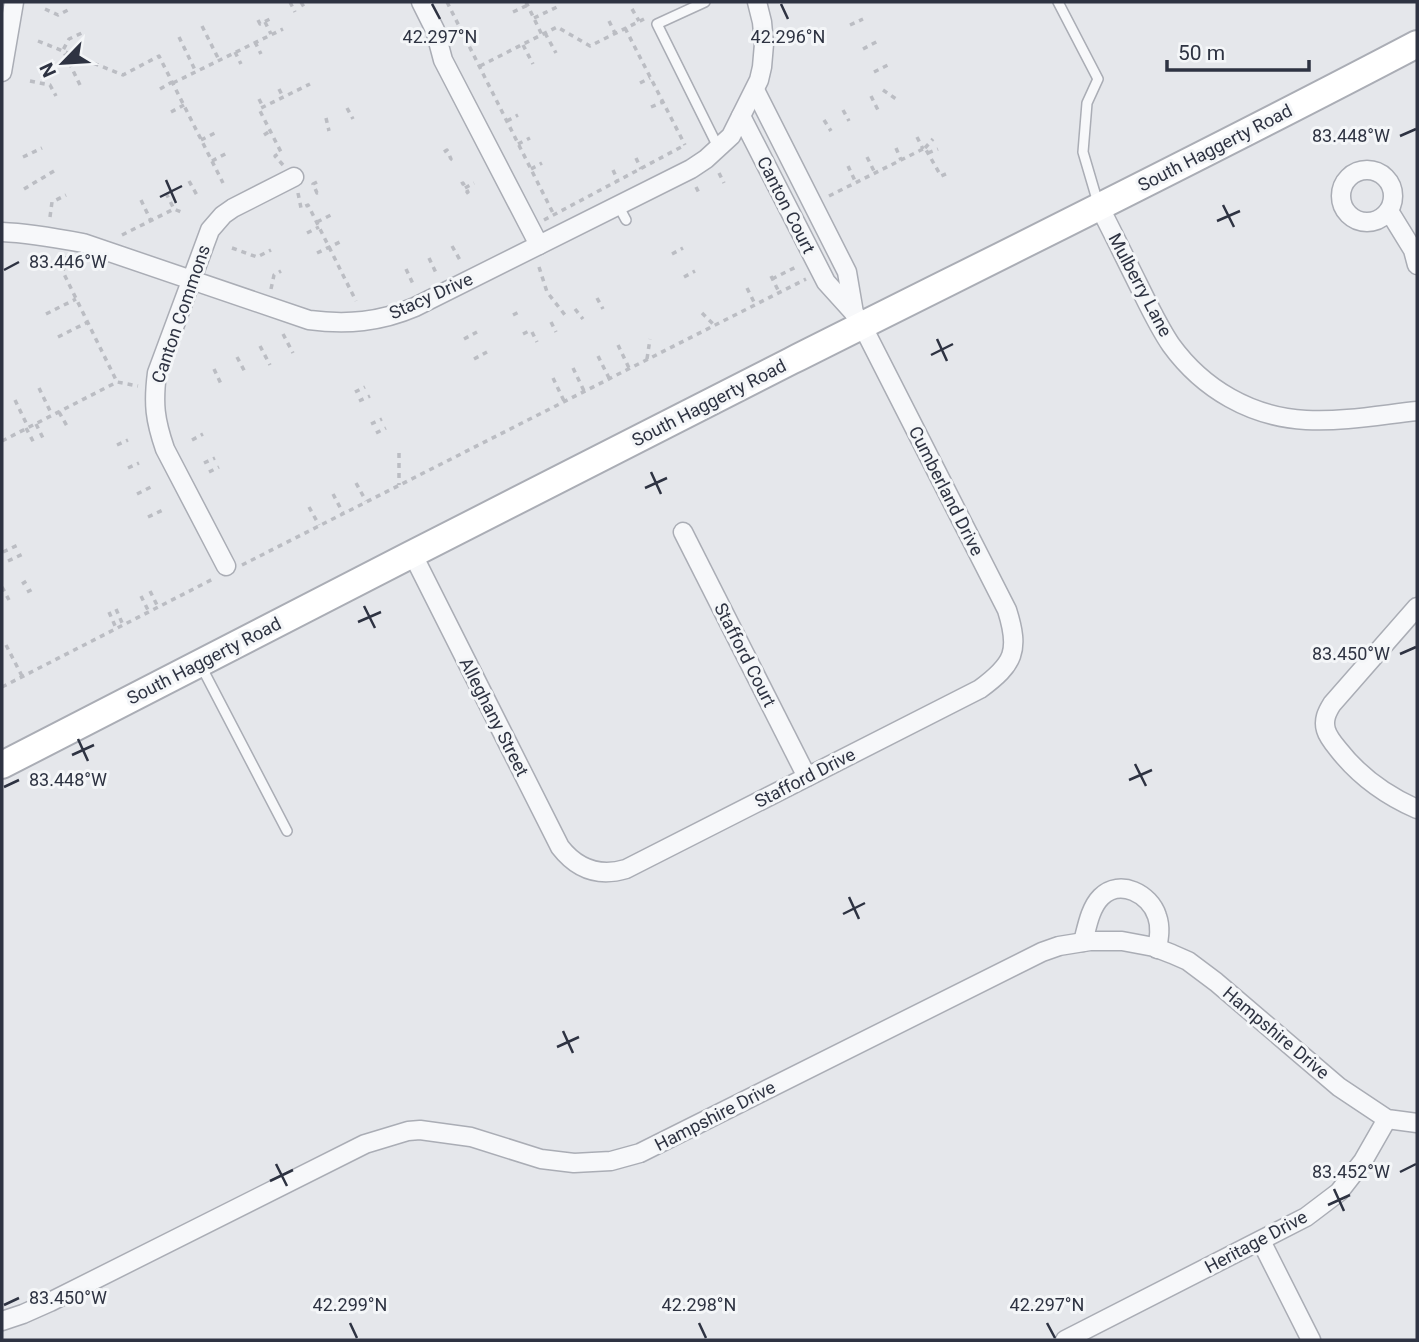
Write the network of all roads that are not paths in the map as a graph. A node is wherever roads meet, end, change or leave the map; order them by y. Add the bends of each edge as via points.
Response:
1 (14, 2) edge
2 (421, 2) edge
3 (705, 2) edge
4 (757, 2) edge
5 (1058, 2) edge
6 (1417, 44) edge
7 (2, 70) edge
8 (754, 90) junction
9 (741, 116) junction
10 (719, 149) junction
11 (294, 177) road end
12 (1100, 208) junction
13 (1389, 211) dead end
14 (2, 232) edge
15 (827, 232) junction
16 (806, 242) junction
17 (539, 245) junction
18 (1417, 265) edge
19 (191, 280) junction
20 (858, 319) junction
21 (1417, 411) edge
22 (683, 532) dead end
23 (412, 553) junction
24 (227, 570) road end
25 (1417, 607) edge
26 (1009, 660) joint
27 (200, 663) junction
28 (2, 765) edge
29 (807, 777) junction
30 (1417, 809) edge
31 (287, 831) dead end
32 (590, 870) joint
33 (1083, 942) junction
34 (1157, 949) junction
35 (1387, 1119) junction
36 (1417, 1124) edge
37 (1261, 1241) junction
38 (2, 1321) edge
39 (1065, 1340) edge
40 (1311, 1340) edge

1 - 7 street
2 - 17 street via 443,60
3 - 10 lane via 657,24
4 - 8 street via 764,44
5 - 12 lane via 1098,79 1087,103 1083,152
6 - 12 main road, South Haggerty Road
8 - 9 street
8 - 15 street, Canton Court
9 - 10 street, Stacy Drive
9 - 16 street, Canton Court
10 - 17 street, Stacy Drive via 622,212
11 - 19 street, Canton Commons via 223,215 210,230
12 - 20 main road, South Haggerty Road
12 - 21 street, Mulberry Lane via 1171,344 1189,367 1225,396 1262,412 1304,420
13 - 18 street
14 - 19 street, Stacy Drive via 83,243
15 - 16 lane
15 - 20 street, Canton Court via 847,272
16 - 20 street, Canton Court via 826,282
17 - 19 street, Stacy Drive via 412,308 363,322 309,320
19 - 24 street, Canton Commons via 158,373 155,414 165,449
20 - 23 main road, South Haggerty Road
20 - 26 street, Cumberland Drive via 1007,610 1014,642
22 - 29 street, Stafford Court
23 - 27 main road, South Haggerty Road
23 - 32 street, Alleghany Street via 560,847 573,862
25 - 30 street via 1332,704 1325,722 1331,741 1357,772
26 - 29 street, Stafford Drive via 980,690
27 - 28 main road, South Haggerty Road
27 - 31 lane
29 - 32 street, Stafford Drive via 626,869 615,873
33 - 34 street, Hampshire Drive via 1122,941
33 - 34 street via 1100,898 1108,891 1130,888 1157,913
33 - 38 street, Hampshire Drive via 1042,952 640,1153 611,1161 574,1163 541,1159 471,1137 408,1131 343,1154 50,1302
34 - 35 street, Hampshire Drive via 1188,961 1339,1087
35 - 36 street
35 - 37 street, Heritage Drive via 1339,1192 1306,1217
37 - 39 street, Heritage Drive
37 - 40 street

